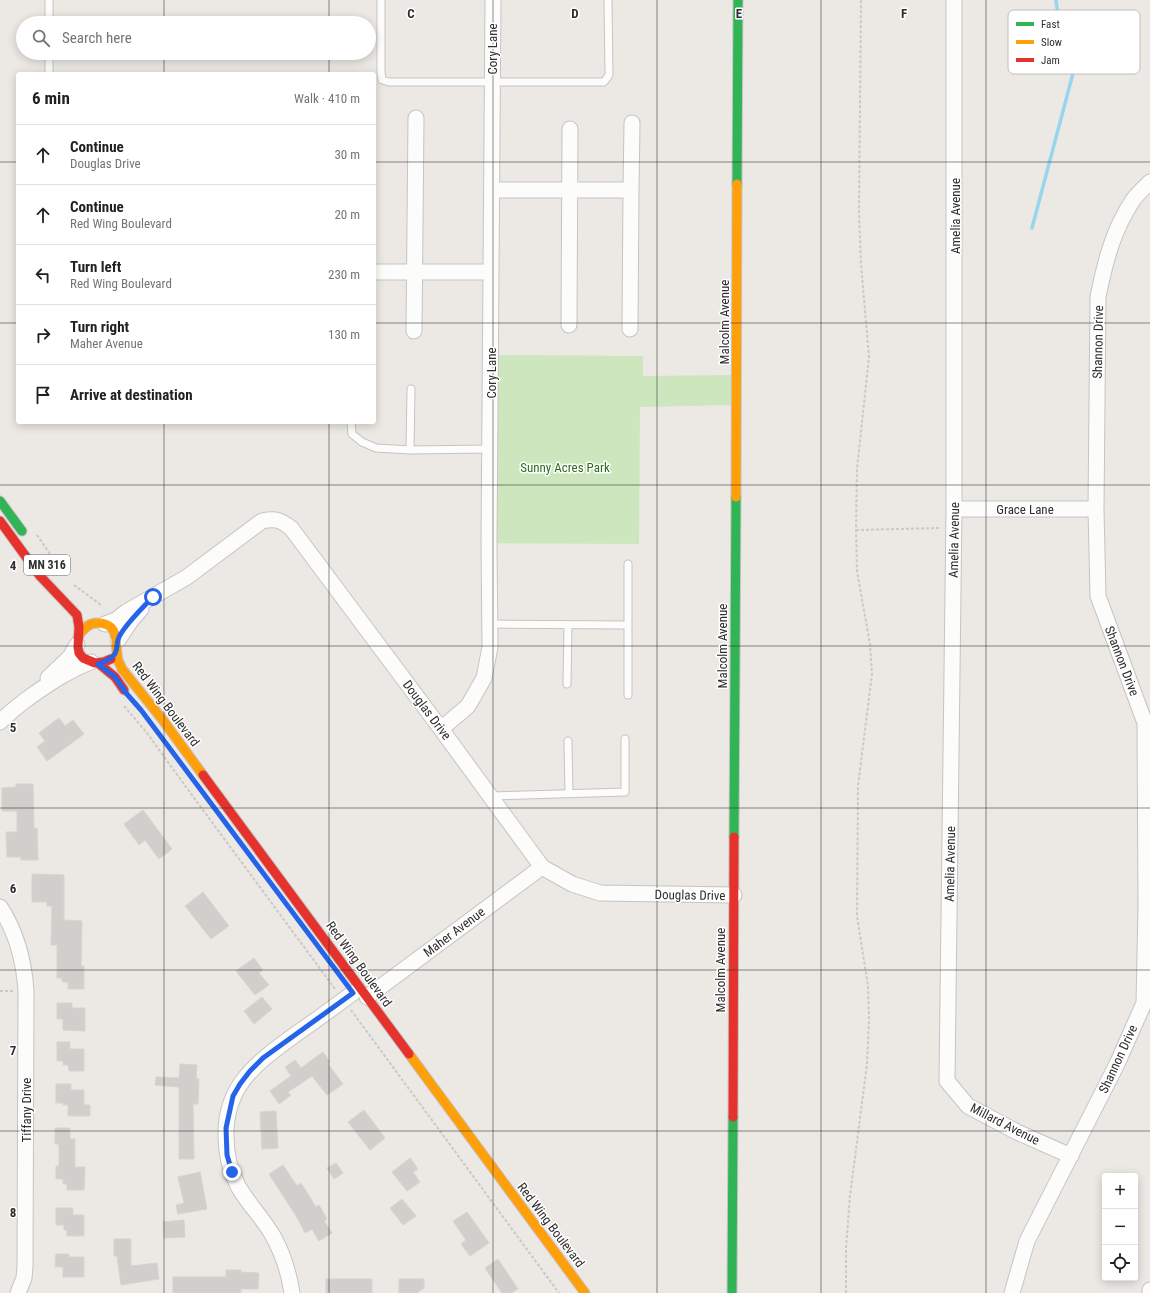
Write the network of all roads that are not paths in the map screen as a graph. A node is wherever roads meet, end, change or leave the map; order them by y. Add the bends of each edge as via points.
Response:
1 (49, 0) edge
2 (381, 0) edge
3 (493, 0) edge
4 (608, 0) edge
5 (738, 0) edge
6 (954, 0) edge
7 (49, 16) edge
8 (49, 60) edge
9 (49, 72) edge
10 (492, 82) junction
11 (416, 118) dead end
12 (632, 123) dead end
13 (570, 129) dead end
14 (1150, 182) edge
15 (492, 190) junction
16 (570, 190) junction
17 (631, 190) junction
18 (376, 272) edge
19 (415, 272) junction
20 (491, 272) junction
21 (569, 325) dead end
22 (630, 329) dead end
23 (414, 331) dead end
24 (411, 390) dead end
25 (351, 424) edge
26 (490, 449) junction
27 (410, 450) junction
28 (0, 501) edge
29 (954, 509) junction
30 (1096, 510) junction
31 (0, 521) edge
32 (28, 539) dead end
33 (628, 564) dead end
34 (66, 591) dead end
35 (153, 597) junction
36 (81, 606) dead end
37 (91, 614) dead end
38 (103, 624) junction
39 (490, 624) junction
40 (568, 625) junction
41 (628, 626) junction
42 (78, 641) junction
43 (117, 645) junction
44 (95, 663) junction
45 (567, 684) dead end
46 (33, 694) junction
47 (628, 695) dead end
48 (131, 698) dead end
49 (0, 722) edge
50 (441, 729) junction
51 (625, 739) dead end
52 (568, 741) dead end
53 (569, 793) junction
54 (490, 796) junction
55 (1148, 862) edge
56 (542, 867) junction
57 (734, 895) junction
58 (0, 907) edge
59 (300, 922) dead end
60 (358, 996) junction
61 (947, 1081) joint
62 (1071, 1156) junction
63 (1150, 1290) edge
64 (18, 1293) edge
65 (292, 1293) edge
66 (586, 1293) edge
67 (732, 1293) edge
68 (1012, 1293) edge
69 (1150, 1293) edge

1 - 7 lane
2 - 10 lane via 382,80
3 - 10 street, Cory Lane
4 - 10 lane via 609,75 604,82
5 - 57 street, Malcolm Avenue
6 - 29 street, Amelia Avenue
8 - 9 lane
10 - 15 street, Cory Lane
11 - 19 street
12 - 17 street
13 - 16 street
14 - 30 street, Shannon Drive via 1134,199 1116,231 1104,264 1098,297
15 - 16 street
15 - 20 street, Cory Lane
16 - 17 street
16 - 21 street
17 - 22 street
18 - 19 street
19 - 20 street
19 - 23 street
20 - 26 street, Cory Lane
24 - 27 lane
25 - 27 lane via 352,434 362,442 376,448
26 - 27 lane
26 - 39 street, Cory Lane
28 - 32 street, MN 316
29 - 30 street, Grace Lane
29 - 61 street, Amelia Avenue
30 - 55 street, Shannon Drive via 1098,596 1145,723
31 - 42 street, MN 316 via 40,576 77,615 80,620
33 - 41 lane
34 - 36 street, MN 316
35 - 38 street, Douglas Drive via 116,620
35 - 43 street, Douglas Drive via 130,622
35 - 50 street, Douglas Drive via 187,577 262,521 281,521 291,528
37 - 38 street, Red Wing Boulevard
38 - 42 street via 94,623 87,626 82,630
38 - 43 street, Red Wing Boulevard via 114,630
39 - 40 lane
39 - 50 street, Cory Lane via 490,647 484,678 468,706
40 - 41 lane
40 - 45 lane
41 - 47 lane
42 - 44 street, Red Wing Boulevard via 80,654
42 - 46 street via 70,657
43 - 44 street via 110,659
43 - 60 street, Red Wing Boulevard via 118,662 122,669 162,718
44 - 46 street via 75,668
44 - 48 street, Red Wing Boulevard via 115,677
46 - 49 street
50 - 54 street, Douglas Drive
51 - 53 lane via 625,792
52 - 53 lane
53 - 54 lane
54 - 56 street, Douglas Drive
55 - 62 street, Shannon Drive via 1144,1003
56 - 57 street, Douglas Drive via 572,884 600,893
56 - 60 street, Maher Avenue
57 - 67 street, Malcolm Avenue
58 - 64 street, Tiffany Drive via 8,919 19,947 26,991 25,1266 24,1278
59 - 60 street, Red Wing Boulevard
60 - 65 street, Maher Avenue via 263,1058 240,1084 228,1113 227,1155 232,1172 238,1186 273,1236 286,1266
60 - 66 street, Red Wing Boulevard
61 - 62 street, Millard Avenue via 968,1106
62 - 68 street, Shannon Drive via 1027,1241
63 - 69 street

